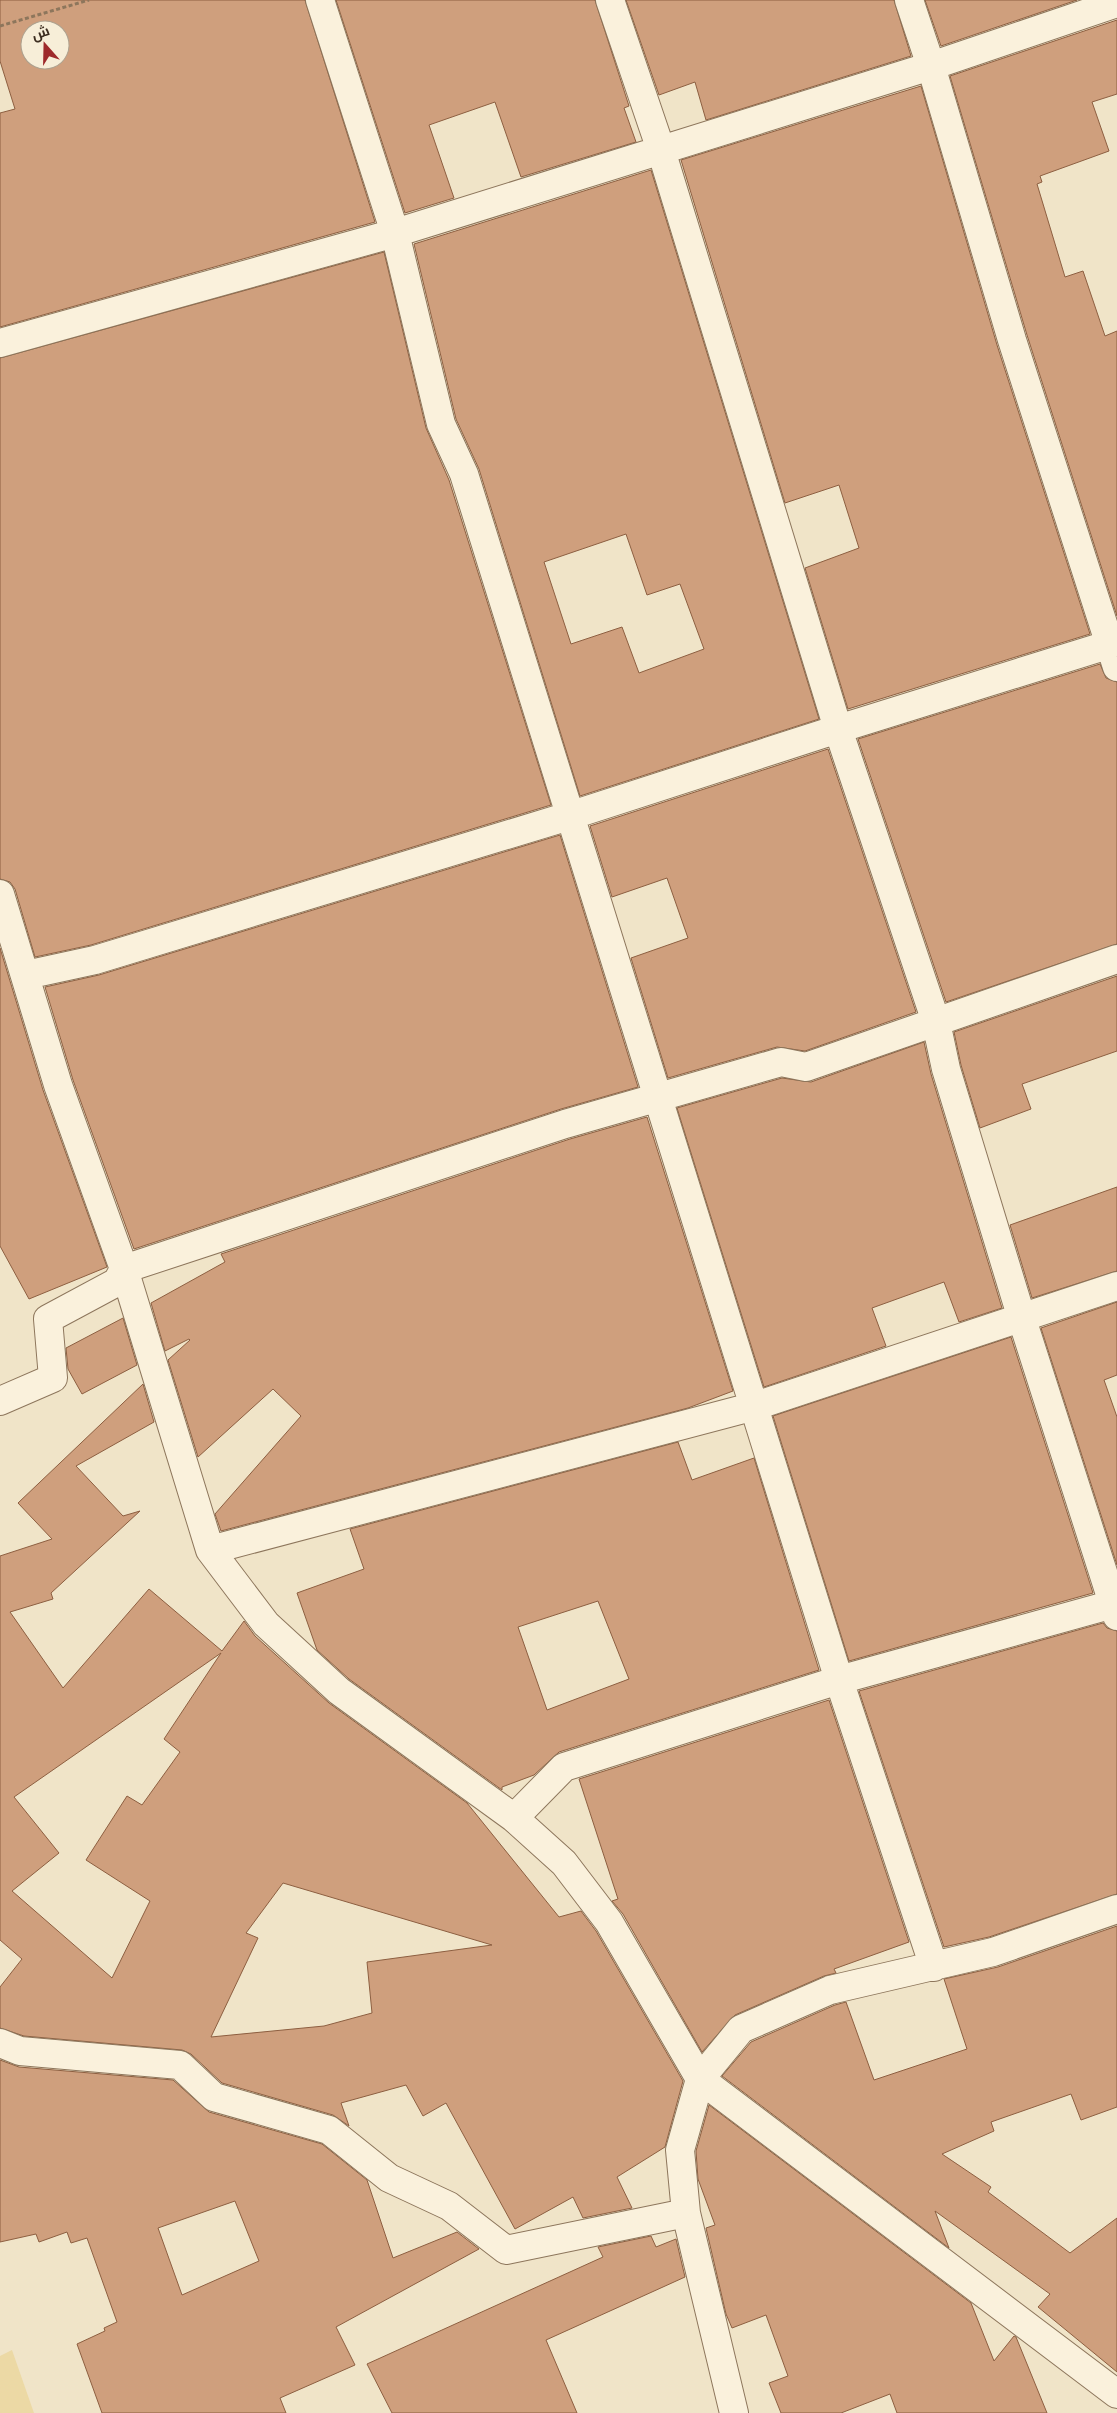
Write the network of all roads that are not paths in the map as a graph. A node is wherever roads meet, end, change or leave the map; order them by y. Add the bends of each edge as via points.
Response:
1 (320, 0) edge
2 (610, 0) edge
3 (909, 0) edge
4 (1117, 3) edge
5 (931, 66) junction
6 (661, 150) junction
7 (395, 233) junction
8 (0, 343) edge
9 (1114, 651) edge
10 (838, 729) junction
11 (570, 816) junction
12 (0, 894) edge
13 (8, 946) edge
14 (1117, 959) edge
15 (26, 975) junction
16 (936, 1022) junction
17 (658, 1099) junction
18 (124, 1268) junction
19 (1117, 1286) edge
20 (1022, 1319) junction
21 (0, 1401) edge
22 (755, 1406) junction
23 (210, 1550) junction
24 (1116, 1607) edge
25 (839, 1680) junction
26 (514, 1818) junction
27 (1117, 1909) edge
28 (934, 1967) junction
29 (0, 2043) edge
30 (700, 2079) junction
31 (686, 2213) junction
32 (1117, 2394) edge
33 (734, 2413) edge

1 - 7 street
2 - 6 street
3 - 5 street
4 - 5 street
5 - 6 street
5 - 9 street via 1012,340
6 - 7 street
6 - 10 street
7 - 8 street
7 - 11 street via 441,424 464,474
9 - 10 street
10 - 11 street
10 - 16 street
11 - 15 street via 95,960
11 - 17 street
12 - 13 street
13 - 15 street
14 - 16 street
15 - 18 street via 58,1085
16 - 17 street via 806,1067 781,1062
16 - 20 street via 946,1069
17 - 18 street via 565,1124
17 - 22 street
18 - 21 street via 117,1282 48,1319 53,1378
18 - 23 street
19 - 20 street
20 - 22 street
20 - 24 street
22 - 23 street
22 - 25 street
23 - 26 street via 266,1624 338,1691
24 - 25 street
25 - 26 street via 564,1767
25 - 28 street
26 - 30 street via 564,1863 609,1922
27 - 28 street via 993,1952
28 - 30 street via 830,1990 741,2029
29 - 31 street via 20,2051 180,2065 214,2098 329,2130 388,2178 449,2206 506,2250
30 - 31 street via 680,2150
30 - 32 street
31 - 33 street

